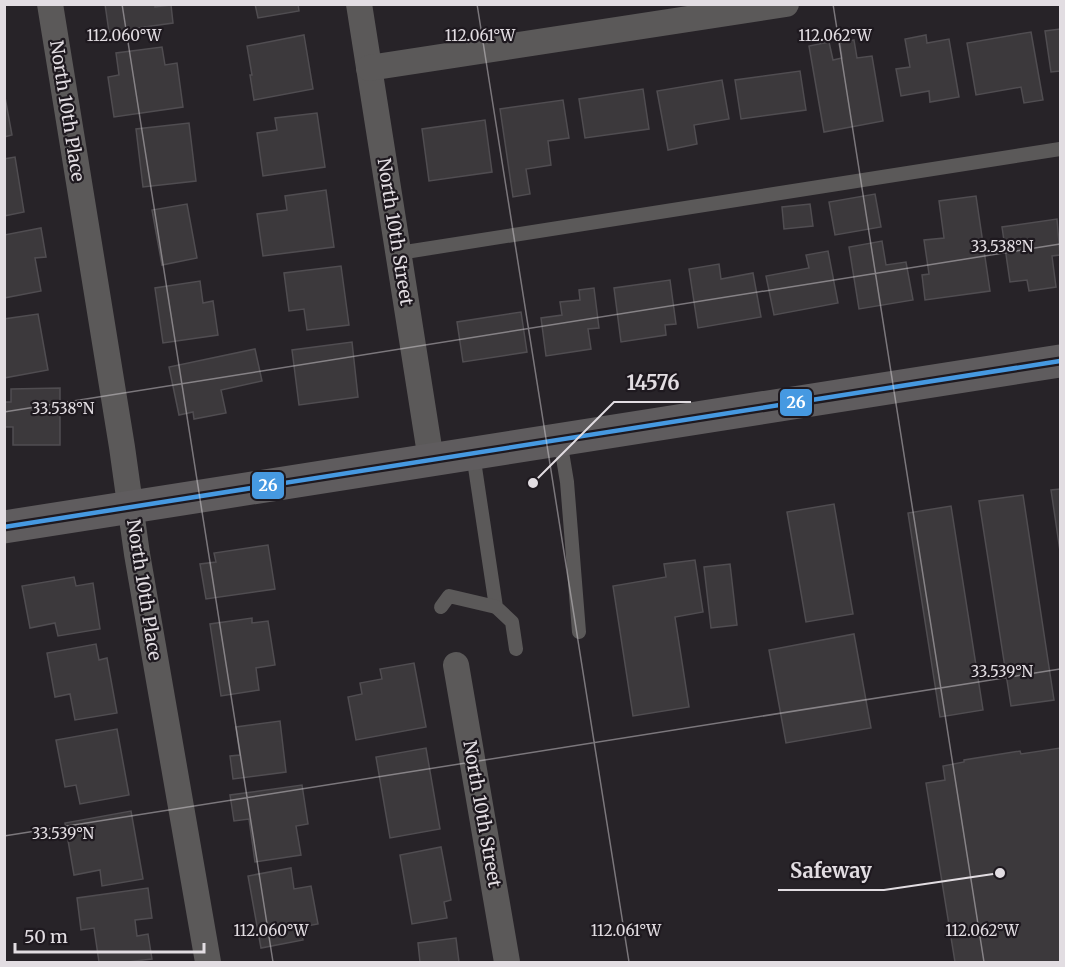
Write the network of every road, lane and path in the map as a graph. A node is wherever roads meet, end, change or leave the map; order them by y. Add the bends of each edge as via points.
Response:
1 (50, 4) edge
2 (359, 4) edge
3 (786, 4) edge
4 (369, 68) junction
5 (1060, 149) edge
6 (399, 253) junction
7 (1060, 361) edge
8 (560, 440) junction
9 (473, 454) junction
10 (431, 460) junction
11 (130, 507) junction
12 (4, 526) edge
13 (441, 607) dead end
14 (496, 607) junction
15 (579, 632) dead end
16 (516, 649) dead end
17 (456, 665) dead end
18 (208, 963) edge
19 (507, 963) edge

1 - 11 street, North 10th Place
2 - 4 street, North 10th Street
3 - 4 street
4 - 6 street, North 10th Street
5 - 6 lane
6 - 10 street, North 10th Street
7 - 8 main road
8 - 9 main road
8 - 15 lane
9 - 10 main road
9 - 14 lane
10 - 11 main road
11 - 12 main road
11 - 18 street, North 10th Place
13 - 14 lane via 449,596
14 - 16 lane via 512,622
17 - 19 street, North 10th Street

